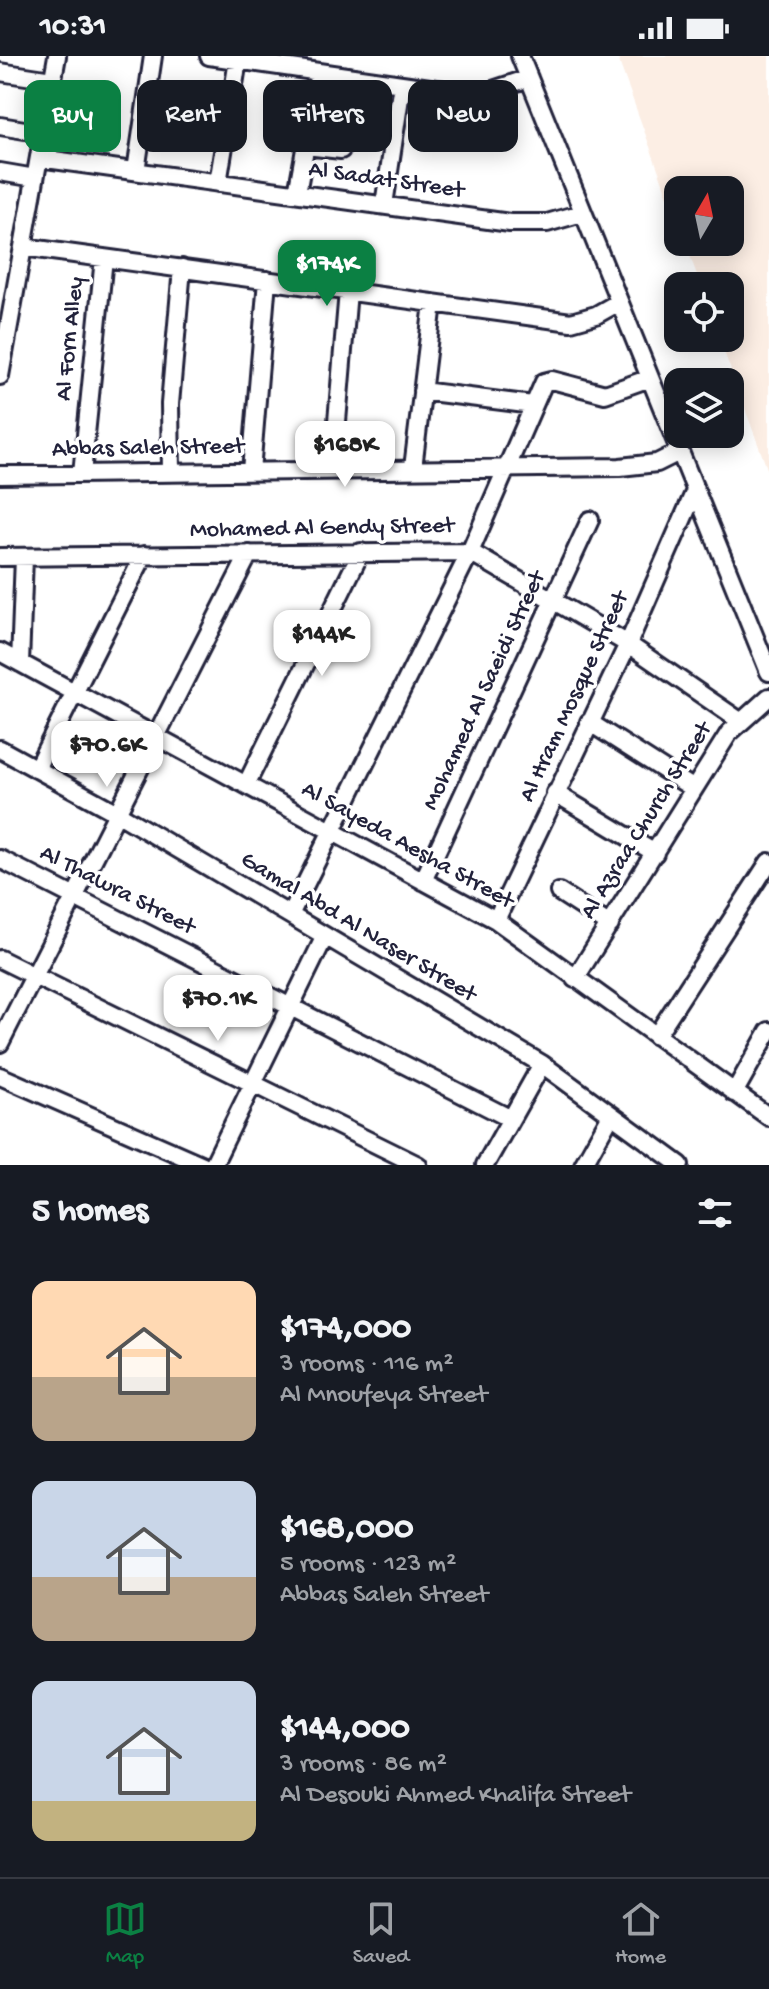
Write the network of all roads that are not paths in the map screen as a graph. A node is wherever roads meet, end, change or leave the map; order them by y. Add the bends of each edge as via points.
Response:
1 (57, 56) edge
2 (153, 56) edge
3 (209, 56) edge
4 (520, 56) edge
5 (234, 59) edge
6 (0, 72) edge
7 (319, 72) junction
8 (529, 78) junction
9 (52, 80) joint
10 (318, 80) edge
11 (402, 84) junction
12 (0, 126) edge
13 (24, 130) edge
14 (40, 152) edge
15 (305, 152) edge
16 (39, 158) junction
17 (136, 171) junction
18 (0, 172) edge
19 (35, 178) junction
20 (218, 183) junction
21 (297, 193) junction
22 (384, 205) junction
23 (582, 213) junction
24 (23, 247) junction
25 (104, 258) junction
26 (182, 268) junction
27 (267, 280) junction
28 (348, 291) junction
29 (619, 302) junction
30 (433, 303) junction
31 (2, 348) edge
32 (0, 376) edge
33 (650, 378) junction
34 (422, 391) junction
35 (533, 405) junction
36 (679, 452) junction
37 (413, 468) junction
38 (506, 468) junction
39 (333, 469) junction
40 (251, 471) junction
41 (171, 472) junction
42 (82, 474) junction
43 (0, 475) edge
44 (694, 493) junction
45 (590, 520) dead end
46 (361, 552) junction
47 (470, 552) junction
48 (249, 554) junction
49 (144, 555) junction
50 (0, 557) edge
51 (24, 557) junction
52 (553, 599) junction
53 (628, 644) junction
54 (0, 652) edge
55 (20, 663) junction
56 (769, 672) edge
57 (74, 693) junction
58 (769, 697) edge
59 (740, 721) junction
60 (589, 722) junction
61 (157, 737) junction
62 (0, 749) edge
63 (36, 769) junction
64 (246, 785) junction
65 (694, 789) junction
66 (555, 793) junction
67 (117, 813) junction
68 (332, 831) junction
69 (655, 853) junction
70 (0, 859) edge
71 (769, 862) edge
72 (423, 881) junction
73 (559, 892) dead end
74 (74, 895) junction
75 (290, 915) junction
76 (496, 920) junction
77 (610, 925) junction
78 (325, 936) junction
79 (0, 959) edge
80 (33, 973) junction
81 (575, 979) junction
82 (290, 1007) junction
83 (769, 1031) edge
84 (656, 1036) junction
85 (0, 1043) edge
86 (542, 1064) junction
87 (0, 1076) edge
88 (252, 1082) junction
89 (734, 1093) junction
90 (611, 1115) junction
91 (769, 1117) edge
92 (511, 1119) junction
93 (203, 1165) edge
94 (213, 1165) edge
95 (418, 1165) edge
96 (485, 1165) edge
97 (583, 1165) edge
98 (680, 1165) edge

1 - 9 street
2 - 17 street
3 - 5 street
4 - 8 street
5 - 7 street
5 - 20 street
6 - 9 street
7 - 10 street
7 - 11 street
8 - 11 street via 478,95
8 - 23 street
11 - 22 street
12 - 13 street
14 - 16 street
15 - 21 street
16 - 17 street, Al Sadat Street
16 - 19 street
17 - 20 street, Al Sadat Street
18 - 19 street
19 - 24 street
20 - 21 street, Al Sadat Street
21 - 22 street, Al Sadat Street
22 - 23 street, Al Sadat Street via 530,224
23 - 29 street
24 - 25 street
24 - 31 street
25 - 26 street
25 - 42 street, Al Forn Alley
26 - 27 street
26 - 41 street via 170,404
27 - 28 street
27 - 40 street
28 - 30 street
28 - 39 street
29 - 30 street via 571,322
29 - 33 street
30 - 34 street
31 - 32 street
33 - 35 street via 605,394 552,380 544,382
33 - 36 street
34 - 35 street
34 - 37 street
35 - 38 street
36 - 38 street, Abbas Saleh Street via 657,463 620,467
36 - 44 street
37 - 38 street, Abbas Saleh Street
37 - 39 street, Abbas Saleh Street
38 - 47 street
39 - 40 street, Abbas Saleh Street
40 - 41 street, Abbas Saleh Street
41 - 42 street, Abbas Saleh Street
42 - 43 street, Abbas Saleh Street
44 - 53 street, Al Hram Mosque Street
44 - 56 street
45 - 52 street, Mohamed Al Saeidi Street
46 - 47 street, Mohamed Al Gendy Street
46 - 48 street, Mohamed Al Gendy Street
46 - 64 street
47 - 52 street, Mohamed Al Gendy Street
47 - 68 street
48 - 49 street, Mohamed Al Gendy Street
48 - 61 street
49 - 51 street, Mohamed Al Gendy Street
49 - 57 street
50 - 51 street, Mohamed Al Gendy Street
51 - 55 street
52 - 53 street, Mohamed Al Gendy Street
52 - 72 street, Mohamed Al Saeidi Street
53 - 59 street, Mohamed Al Gendy Street
53 - 60 street, Al Hram Mosque Street
54 - 55 street, Al Sayeda Aesha Street
55 - 57 street, Al Sayeda Aesha Street
57 - 61 street, Al Sayeda Aesha Street
57 - 63 street
58 - 59 street, Al Azraa Church Street
59 - 65 street, Al Azraa Church Street
60 - 65 street
60 - 66 street, Al Hram Mosque Street
61 - 64 street, Al Sayeda Aesha Street
61 - 67 street
62 - 63 street, Gamal Abd Al Naser Street
63 - 67 street, Gamal Abd Al Naser Street
64 - 68 street, Al Sayeda Aesha Street
65 - 69 street, Al Azraa Church Street
66 - 69 street
66 - 76 street, Al Hram Mosque Street
67 - 74 street
67 - 75 street, Gamal Abd Al Naser Street
68 - 72 street, Al Sayeda Aesha Street
68 - 75 street
69 - 77 street, Al Azraa Church Street
70 - 74 street, Al Thawra Street
71 - 84 street
72 - 76 street, Al Sayeda Aesha Street
73 - 77 street
74 - 80 street
74 - 82 street, Al Thawra Street
75 - 78 street, Gamal Abd Al Naser Street
76 - 81 street, Al Sayeda Aesha Street
77 - 81 street, Al Azraa Church Street
78 - 82 street
78 - 86 street, Gamal Abd Al Naser Street
79 - 80 street
80 - 85 street
80 - 88 street
81 - 84 street, Al Sayeda Aesha Street
82 - 88 street
82 - 92 street, Al Thawra Street
83 - 89 street
84 - 89 street, Al Sayeda Aesha Street
86 - 90 street, Gamal Abd Al Naser Street
86 - 92 street
87 - 93 street
88 - 94 street
88 - 95 street
89 - 91 street, Al Sayeda Aesha Street
90 - 97 street
90 - 98 street, Gamal Abd Al Naser Street
92 - 96 street

